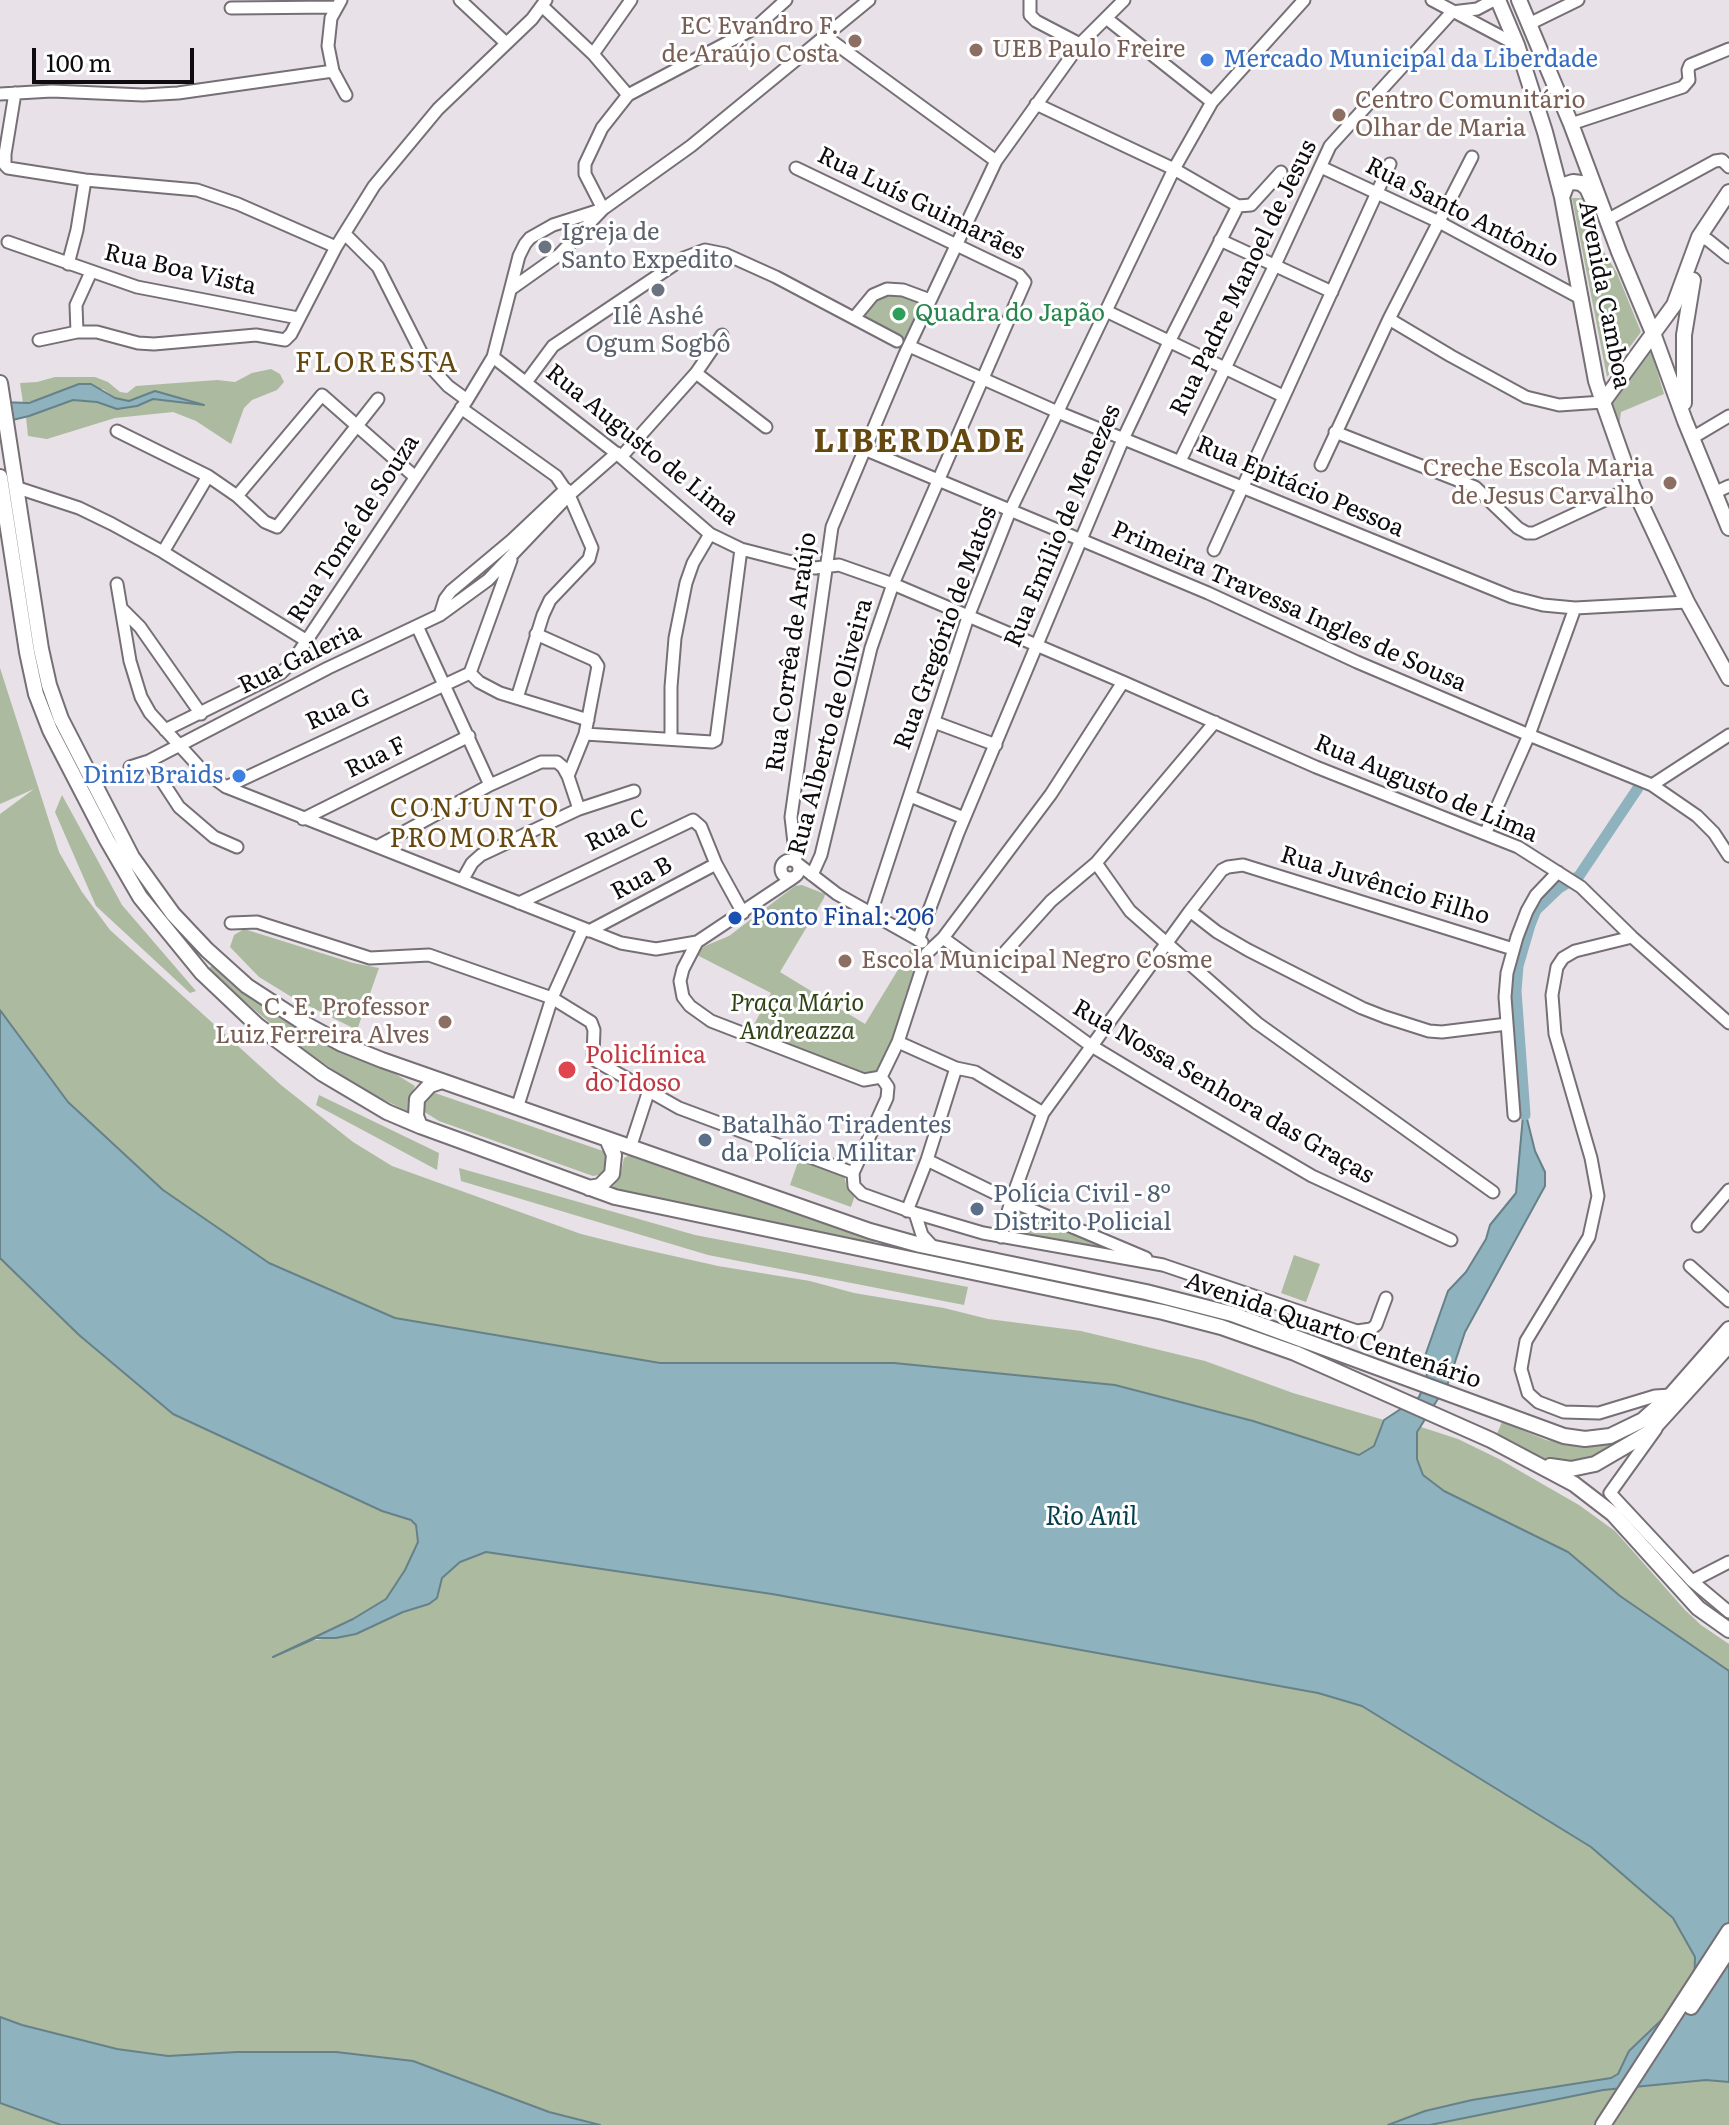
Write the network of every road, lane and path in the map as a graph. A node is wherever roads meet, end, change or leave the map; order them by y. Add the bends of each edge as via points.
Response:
1 (460, 0) edge
2 (631, 0) edge
3 (786, 0) edge
4 (869, 0) edge
5 (1030, 0) edge
6 (1124, 0) edge
7 (1304, 0) edge
8 (1432, 0) edge
9 (1496, 0) edge
10 (1519, 0) edge
11 (1578, 0) edge
12 (544, 3) edge
13 (338, 4) edge
14 (231, 8) dead end
15 (1452, 12) junction
16 (1106, 18) junction
17 (1529, 24) junction
18 (825, 36) junction
19 (506, 43) junction
20 (1080, 44) junction
21 (1517, 45) junction
22 (1729, 49) edge
23 (593, 54) junction
24 (333, 71) junction
25 (15, 93) junction
26 (0, 94) edge
27 (346, 95) dead end
28 (628, 95) junction
29 (1212, 102) junction
30 (1036, 104) junction
31 (1571, 124) junction
32 (1472, 157) dead end
33 (996, 161) junction
34 (1390, 164) dead end
35 (1321, 167) junction
36 (1729, 167) edge
37 (796, 168) dead end
38 (1174, 169) junction
39 (1281, 172) dead end
40 (85, 180) junction
41 (1729, 192) edge
42 (1377, 194) junction
43 (1562, 197) junction
44 (1729, 205) edge
45 (1238, 206) junction
46 (603, 209) junction
47 (1607, 220) junction
48 (1439, 222) junction
49 (345, 234) junction
50 (1704, 238) junction
51 (1220, 240) junction
52 (8, 242) dead end
53 (956, 246) junction
54 (336, 247) junction
55 (1619, 252) junction
56 (1729, 257) edge
57 (68, 264) junction
58 (1274, 267) junction
59 (91, 272) junction
60 (1025, 282) joint
61 (511, 289) junction
62 (1332, 292) junction
63 (1582, 299) junction
64 (930, 300) junction
65 (1106, 311) junction
66 (298, 318) junction
67 (854, 318) junction
68 (1389, 319) junction
69 (77, 332) junction
70 (1653, 333) junction
71 (722, 335) dead end
72 (39, 340) dead end
73 (1169, 342) junction
74 (903, 344) junction
75 (493, 357) junction
76 (1225, 369) junction
77 (696, 373) junction
78 (527, 381) junction
79 (984, 381) junction
80 (0, 383) edge
81 (1283, 396) junction
82 (378, 399) dead end
83 (1603, 402) junction
84 (464, 404) junction
85 (1060, 413) junction
86 (1729, 416) edge
87 (1685, 421) junction
88 (358, 426) junction
89 (766, 427) dead end
90 (117, 431) dead end
91 (1335, 432) junction
92 (1124, 437) junction
93 (1692, 438) junction
94 (864, 449) junction
95 (619, 455) junction
96 (1180, 461) junction
97 (1321, 465) dead end
98 (208, 476) junction
99 (414, 476) junction
100 (0, 477) edge
101 (939, 481) junction
102 (1242, 486) junction
103 (1729, 486) edge
104 (15, 487) junction
105 (1633, 487) junction
106 (568, 492) junction
107 (1714, 493) junction
108 (237, 496) junction
109 (1010, 511) junction
110 (1729, 528) edge
111 (710, 534) junction
112 (1080, 539) junction
113 (741, 549) junction
114 (1214, 550) dead end
115 (163, 552) junction
116 (512, 556) junction
117 (827, 567) junction
118 (117, 584) dead end
119 (893, 584) junction
120 (1687, 602) junction
121 (122, 608) junction
122 (1575, 608) junction
123 (440, 615) junction
124 (968, 617) junction
125 (417, 626) junction
126 (536, 634) junction
127 (307, 641) junction
128 (1037, 644) junction
129 (1710, 644) junction
130 (1729, 646) edge
131 (470, 673) junction
132 (1729, 678) edge
133 (1123, 682) junction
134 (444, 684) junction
135 (517, 698) junction
136 (201, 714) junction
137 (588, 720) junction
138 (934, 722) junction
139 (1215, 722) junction
140 (166, 731) junction
141 (585, 734) junction
142 (1529, 735) junction
143 (1729, 735) edge
144 (469, 736) junction
145 (671, 739) junction
146 (178, 743) junction
147 (996, 745) junction
148 (73, 760) junction
149 (149, 761) junction
150 (130, 767) dead end
151 (568, 776) junction
152 (490, 785) junction
153 (1652, 785) junction
154 (226, 787) junction
155 (89, 790) junction
156 (634, 791) dead end
157 (910, 796) junction
158 (579, 809) junction
159 (964, 818) junction
160 (303, 819) junction
161 (1486, 832) junction
162 (378, 846) junction
163 (237, 847) dead end
164 (1729, 856) edge
165 (797, 863) junction
166 (1096, 863) junction
167 (716, 864) junction
168 (781, 871) junction
169 (812, 875) junction
170 (794, 877) junction
171 (1568, 878) junction
172 (463, 879) junction
173 (837, 894) junction
174 (766, 897) junction
175 (519, 903) junction
176 (1190, 911) junction
177 (743, 913) junction
178 (871, 913) junction
179 (231, 923) dead end
180 (586, 930) junction
181 (1632, 937) junction
182 (943, 938) junction
183 (918, 940) junction
184 (697, 942) junction
185 (1167, 942) junction
186 (1513, 949) junction
187 (927, 953) junction
188 (988, 971) junction
189 (552, 998) junction
190 (1729, 1023) edge
191 (1507, 1024) junction
192 (898, 1042) junction
193 (1090, 1045) junction
194 (956, 1068) junction
195 (881, 1077) junction
196 (442, 1081) junction
197 (649, 1090) junction
198 (515, 1107) junction
199 (1043, 1113) junction
200 (1514, 1115) dead end
201 (420, 1126) junction
202 (607, 1139) junction
203 (627, 1146) junction
204 (927, 1160) junction
205 (853, 1173) junction
206 (585, 1188) junction
207 (1729, 1190) edge
208 (1493, 1192) dead end
209 (1011, 1201) junction
210 (911, 1212) junction
211 (1698, 1226) dead end
212 (1001, 1237) junction
213 (901, 1240) junction
214 (1451, 1240) dead end
215 (933, 1248) junction
216 (1163, 1265) junction
217 (1690, 1266) dead end
218 (1386, 1298) dead end
219 (1729, 1301) edge
220 (1729, 1329) edge
221 (1729, 1345) edge
222 (1676, 1398) junction
223 (1659, 1425) junction
224 (1530, 1459) junction
225 (1729, 1562) edge
226 (1692, 1581) junction
227 (1729, 1612) edge
228 (1729, 1630) edge
229 (1729, 1931) edge
230 (1729, 1949) edge
231 (1603, 2125) edge
232 (1614, 2125) edge

1 - 19 street
2 - 23 street
3 - 28 street via 755,28
4 - 18 street, Rua Tomé de Souza
5 - 20 street via 1030,15 1036,21
6 - 16 street, Rua Corrêa de Araújo
7 - 29 street, Rua Gregório de Matos
8 - 15 street
9 - 15 street
9 - 21 main road, Avenida Camboa
10 - 17 main road, Avenida Camboa
11 - 17 street
12 - 19 street
12 - 23 street
13 - 14 street
13 - 24 street via 328,46
15 - 21 street
15 - 35 street, Rua Padre Manoel de Jesus via 1338,136
16 - 20 street, Rua Corrêa de Araújo
16 - 29 street
17 - 31 main road, Avenida Camboa
18 - 33 street
18 - 46 street, Rua Tomé de Souza via 691,146
19 - 49 street via 438,109 374,186
20 - 30 street, Rua Corrêa de Araújo
21 - 43 main road, Avenida Camboa
22 - 31 street via 1690,65 1683,87
23 - 28 street
24 - 25 street via 166,94
24 - 27 street
25 - 26 street
25 - 40 street via 5,165
28 - 46 street via 602,128 585,164
29 - 38 street, Rua Gregório de Matos
30 - 33 street, Rua Corrêa de Araújo
30 - 38 street
31 - 47 main road, Avenida Camboa
32 - 48 street
33 - 53 street, Rua Corrêa de Araújo
34 - 42 street
35 - 42 street, Rua Santo Antônio
35 - 58 street, Rua Padre Manoel de Jesus
36 - 47 street via 1715,161
37 - 53 street, Rua Luís Guimarães
38 - 45 street
38 - 65 street, Rua Gregório de Matos
39 - 45 street via 1251,205
40 - 54 street via 208,193
40 - 57 street
41 - 50 main road
42 - 48 street, Rua Santo Antônio
42 - 62 street
43 - 55 main road via 1567,184 1587,188
43 - 63 main road, Avenida Camboa
44 - 50 main road
45 - 51 street, Rua Emílio de Menezes
46 - 61 street, Rua Tomé de Souza via 559,255
46 - 61 street, Rua Tomé de Souza via 530,238 519,256
47 - 55 main road, Avenida Camboa
48 - 63 street, Rua Santo Antônio
48 - 68 street
49 - 54 street
49 - 84 street via 378,267 426,362
50 - 56 street
50 - 70 main road via 1680,293
50 - 87 main road via 1684,335
51 - 58 street
51 - 73 street, Rua Emílio de Menezes
52 - 57 street, Rua Boa Vista
53 - 60 street, Rua Luís Guimarães
53 - 64 street, Rua Corrêa de Araújo
54 - 66 street
55 - 70 main road, Avenida Camboa
57 - 59 street, Rua Boa Vista
58 - 62 street
58 - 76 street, Rua Padre Manoel de Jesus
59 - 66 street, Rua Boa Vista via 137,287
59 - 69 street via 76,305
60 - 79 street, Rua Alberto de Oliveira
61 - 75 street, Rua Tomé de Souza
62 - 81 street
63 - 83 main road, Avenida Camboa
64 - 67 street via 887,289 873,295
64 - 74 street, Rua Corrêa de Araújo
65 - 73 street
65 - 85 street, Rua Gregório de Matos
66 - 69 street via 285,340 256,335 154,344
67 - 74 street, Rua Epitácio Pessoa
67 - 78 street, Rua Epitácio Pessoa via 776,277 705,250 553,346
68 - 83 street via 1526,397 1559,405
68 - 91 street
69 - 72 street
70 - 83 main road
70 - 87 main road, Avenida Camboa
71 - 77 street, Rua Galeria
73 - 76 street
73 - 92 street, Rua Emílio de Menezes
74 - 79 street, Rua Epitácio Pessoa
74 - 94 street, Rua Corrêa de Araújo
75 - 78 street, Rua Augusto de Lima
75 - 84 street, Rua Tomé de Souza
76 - 81 street
76 - 96 street, Rua Padre Manoel de Jesus
77 - 89 street
77 - 95 street, Rua Galeria
78 - 95 street, Rua Augusto de Lima
79 - 85 street, Rua Epitácio Pessoa
79 - 101 street, Rua Alberto de Oliveira
80 - 104 main road, Avenida Quarto Centenário
81 - 102 street
82 - 88 street
83 - 105 main road, Avenida Camboa
84 - 99 street, Rua Tomé de Souza
84 - 106 street via 546,468
85 - 92 street, Rua Epitácio Pessoa
85 - 109 street, Rua Gregório de Matos
86 - 93 street
87 - 93 main road, Avenida Camboa
88 - 99 street
88 - 108 street via 324,396
88 - 108 street via 277,527
90 - 98 street
91 - 97 street
91 - 105 street via 1475,487 1527,533
92 - 96 street, Rua Epitácio Pessoa
92 - 112 street, Rua Emílio de Menezes
93 - 107 main road, Avenida Camboa
94 - 101 street, Primeira Travessa Ingles de Sousa
94 - 117 street, Rua Corrêa de Araújo via 832,527
95 - 106 street, Rua Galeria
95 - 111 street, Rua Augusto de Lima
96 - 102 street, Rua Epitácio Pessoa
98 - 108 street
98 - 115 street
99 - 127 street, Rua Tomé de Souza
100 - 148 main road, Avenida Quarto Centenário via 33,678 42,710
101 - 109 street, Primeira Travessa Ingles de Sousa
101 - 119 street, Rua Alberto de Oliveira
102 - 114 street
102 - 122 street, Rua Epitácio Pessoa via 1512,597
103 - 107 street
104 - 115 street via 79,508
104 - 148 main road, Avenida Quarto Centenário via 49,685
105 - 120 main road, Avenida Camboa
106 - 116 street, Rua Galeria
106 - 123 street, Rua Galeria via 451,591
106 - 126 street via 592,553 550,600
107 - 110 main road, Avenida Camboa
109 - 112 street, Primeira Travessa Ingles de Sousa
109 - 124 street, Rua Gregório de Matos
111 - 113 street, Rua Augusto de Lima
111 - 145 street via 686,583 675,638
112 - 128 street, Rua Emílio de Menezes
112 - 142 street, Primeira Travessa Ingles de Sousa
113 - 117 street, Rua Augusto de Lima
113 - 145 street via 718,734 712,742
115 - 127 street
116 - 123 street, Rua Galeria via 477,590
116 - 131 street
117 - 119 street, Rua Augusto de Lima via 839,565
117 - 165 street, Rua Corrêa de Araújo via 791,817
118 - 121 street
119 - 124 street, Rua Augusto de Lima
119 - 169 street, Rua Alberto de Oliveira via 871,648
120 - 122 street, Rua Epitácio Pessoa
120 - 129 main road, Avenida Camboa
121 - 136 street
121 - 140 street via 141,697
122 - 142 street
123 - 125 street, Rua Galeria
124 - 128 street, Rua Augusto de Lima
124 - 138 street, Rua Gregório de Matos
125 - 134 street
125 - 146 street, Rua Galeria
126 - 135 street
126 - 137 street via 597,663
127 - 136 street, Rua Tomé de Souza via 281,673
128 - 133 street, Rua Augusto de Lima
128 - 147 street, Rua Emílio de Menezes
129 - 130 main road
129 - 132 main road, Avenida Camboa
131 - 134 street, Rua G
131 - 135 street via 488,688
133 - 139 street, Rua Augusto de Lima
133 - 182 street via 1051,794
134 - 144 street
134 - 154 street, Rua G
135 - 137 street
136 - 140 street, Rua Tomé de Souza
137 - 141 street
138 - 147 street
138 - 157 street, Rua Gregório de Matos
139 - 161 street, Rua Augusto de Lima
139 - 166 street
140 - 146 street
141 - 145 street
141 - 151 street
142 - 153 street, Primeira Travessa Ingles de Sousa
142 - 161 street
143 - 153 street
144 - 152 street
144 - 160 street, Rua F
146 - 149 street, Rua Galeria
146 - 154 street
147 - 159 street, Rua Emílio de Menezes
148 - 155 main road, Avenida Quarto Centenário
149 - 150 street, Rua Galeria
149 - 163 street via 179,807 214,837
151 - 152 street via 563,767 541,762
151 - 158 street
152 - 162 street
153 - 164 street, Primeira Travessa Ingles de Sousa via 1697,816
154 - 160 street
155 - 196 main road, Avenida Quarto Centenário via 145,877 228,970 333,1039
155 - 201 main road, Avenida Quarto Centenário via 140,897 221,991 302,1060
156 - 158 street
157 - 159 street
157 - 178 street, Rua Gregório de Matos
158 - 172 street via 481,855
159 - 183 street, Rua Emílio de Menezes
160 - 162 street
161 - 171 street, Rua Augusto de Lima
162 - 172 street
165 - 168 street via 784,862
165 - 169 street
165 - 170 street via 800,869
166 - 185 street via 1124,905
166 - 188 street via 1051,901
167 - 175 street, Rua C via 701,827 691,820
167 - 177 street
167 - 180 street, Rua B
168 - 170 street
168 - 174 street
169 - 173 street
170 - 173 street
170 - 174 street
171 - 181 street
171 - 186 street, Rua Augusto de Lima via 1536,895
172 - 175 street
173 - 178 street
174 - 177 street
175 - 180 street
176 - 185 street
176 - 186 street, Rua Juvêncio Filho via 1222,870 1243,865
176 - 191 street via 1248,950 1385,1017 1442,1032
177 - 184 street
178 - 183 street
179 - 189 street via 257,922 370,958 429,955
180 - 184 street via 656,949
180 - 189 street
181 - 190 street
181 - 222 street via 1575,951 1557,967 1552,995 1555,1034 1591,1158 1597,1210 1589,1237 1526,1341 1521,1369 1528,1393 1564,1412 1599,1413 1655,1396
182 - 187 street
182 - 188 street, Rua Nossa Senhora das Graças
183 - 187 street
184 - 195 street via 680,981 683,997 701,1016 864,1080
185 - 193 street
185 - 208 street via 1257,1023
186 - 191 street, Rua Augusto de Lima via 1507,973
187 - 192 street
188 - 193 street, Rua Nossa Senhora das Graças
189 - 197 street via 591,1022 596,1061
189 - 198 street
191 - 200 street, Rua Augusto de Lima
192 - 194 street
192 - 195 street
193 - 199 street
193 - 214 street, Rua Nossa Senhora das Graças via 1312,1176
194 - 199 street via 975,1072
194 - 204 street
195 - 205 street via 887,1083 887,1098
196 - 198 main road, Avenida Quarto Centenário
196 - 201 main road via 417,1099
197 - 203 street
197 - 205 street via 679,1108
198 - 202 main road, Avenida Quarto Centenário
199 - 209 street
201 - 206 main road, Avenida Quarto Centenário
202 - 203 main road, Avenida Quarto Centenário
202 - 206 main road via 614,1155 612,1174 600,1186
203 - 213 main road, Avenida Quarto Centenário
204 - 209 street
204 - 210 street
205 - 210 street via 859,1192
206 - 224 main road, Avenida Quarto Centenário via 1189,1318 1295,1353
207 - 211 street
209 - 212 street
209 - 216 street
210 - 212 street
210 - 213 street via 912,1229
210 - 215 street
212 - 216 street
213 - 215 main road, Avenida Quarto Centenário
215 - 222 main road, Avenida Quarto Centenário via 1201,1305 1564,1436 1598,1438 1635,1426
216 - 218 street via 1357,1331 1376,1325
217 - 219 street
220 - 222 main road
221 - 222 main road
222 - 223 main road
223 - 224 main road via 1588,1466 1564,1469
223 - 226 street via 1610,1493
224 - 228 main road via 1604,1506 1698,1608
225 - 226 street
226 - 227 street
229 - 231 main road
230 - 232 main road

